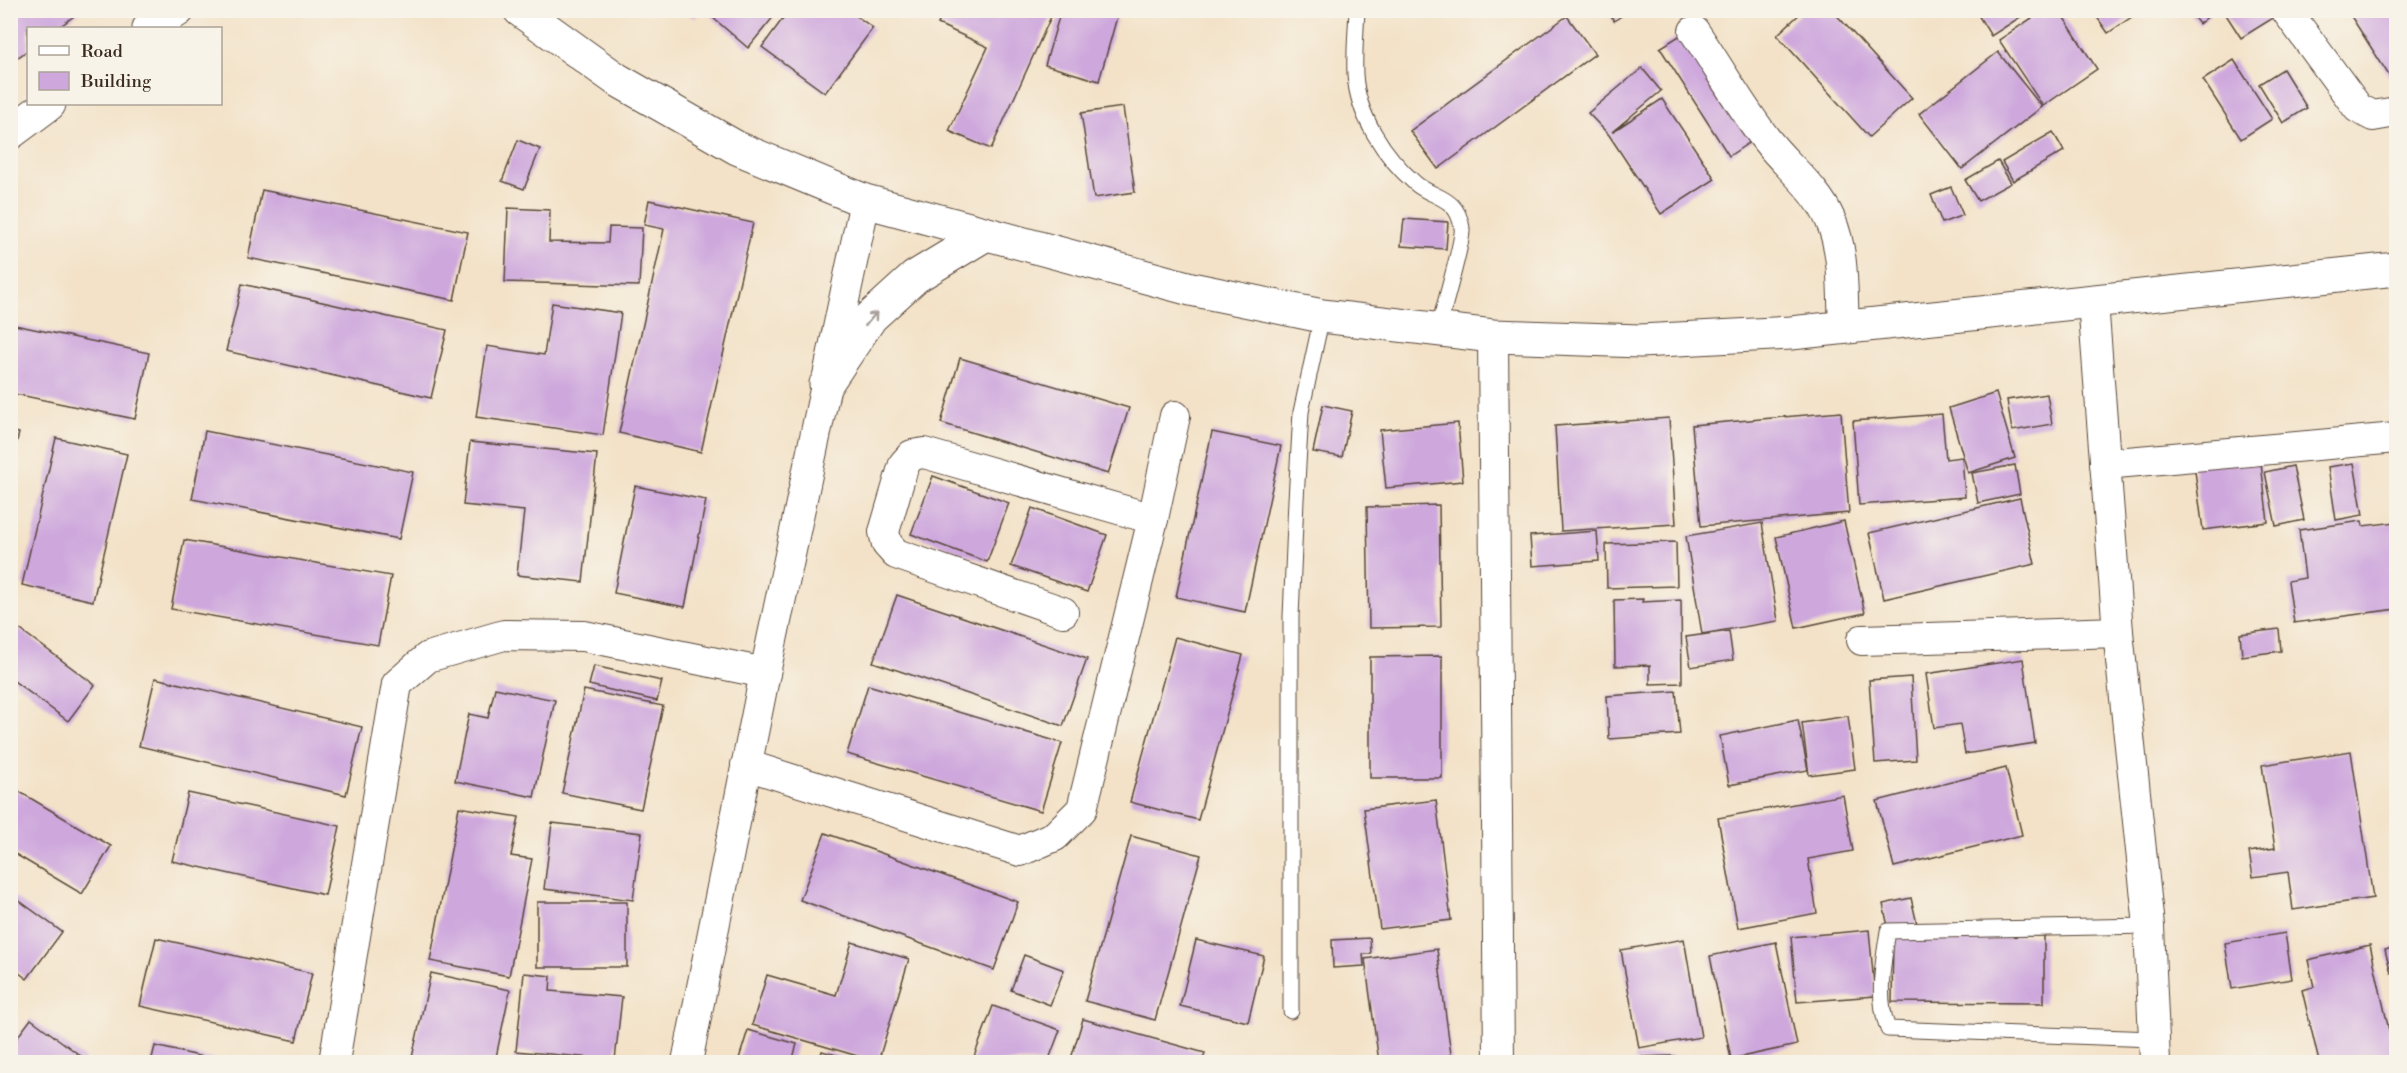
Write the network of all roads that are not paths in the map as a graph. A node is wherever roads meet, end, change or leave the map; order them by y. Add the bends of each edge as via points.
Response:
1 (178, 10) edge
2 (520, 10) edge
3 (1357, 10) edge
4 (2286, 10) edge
5 (151, 27) edge
6 (1694, 31) dead end
7 (48, 105) edge
8 (2397, 112) edge
9 (10, 133) edge
10 (865, 201) junction
11 (986, 234) junction
12 (2397, 269) edge
13 (2093, 302) junction
14 (1322, 316) junction
15 (1844, 328) junction
16 (1438, 330) junction
17 (1493, 336) junction
18 (826, 384) junction
19 (1175, 416) dead end
20 (2397, 438) edge
21 (2105, 464) junction
22 (1153, 519) junction
23 (1063, 612) dead end
24 (2118, 632) junction
25 (1862, 640) dead end
26 (765, 673) junction
27 (746, 765) junction
28 (2149, 926) junction
29 (1290, 1011) dead end
30 (2154, 1051) edge
31 (334, 1062) edge
32 (687, 1062) edge
33 (1499, 1062) edge

1 - 5 main road
2 - 10 main road via 616,79 737,148
3 - 16 lane via 1355,76 1362,111 1388,153 1417,185 1453,206 1463,229
4 - 8 street via 2358,108 2373,116
6 - 15 street via 1765,139 1828,214 1841,268
7 - 9 main road
10 - 11 main road
10 - 18 street
11 - 14 main road via 1191,289
18 -> 11 main road via 871,317 915,277
12 - 13 main road
13 - 15 main road
13 - 21 street
14 - 16 main road
14 - 29 lane via 1301,412 1296,500 1291,617
15 - 17 main road via 1640,340
16 - 17 main road
17 - 33 street
18 - 26 street
19 - 22 street
20 - 21 street
21 - 24 street
22 - 23 street via 924,453 912,455 904,464 884,532 887,544 896,554
22 - 27 street via 1082,809 1055,836 1020,851
24 - 25 street
24 - 28 street
26 - 27 street
26 - 31 street via 584,636 504,635 428,657 397,684
27 - 32 street
28 - 30 street
28 - 30 lane via 1888,931 1881,994 1888,1029

